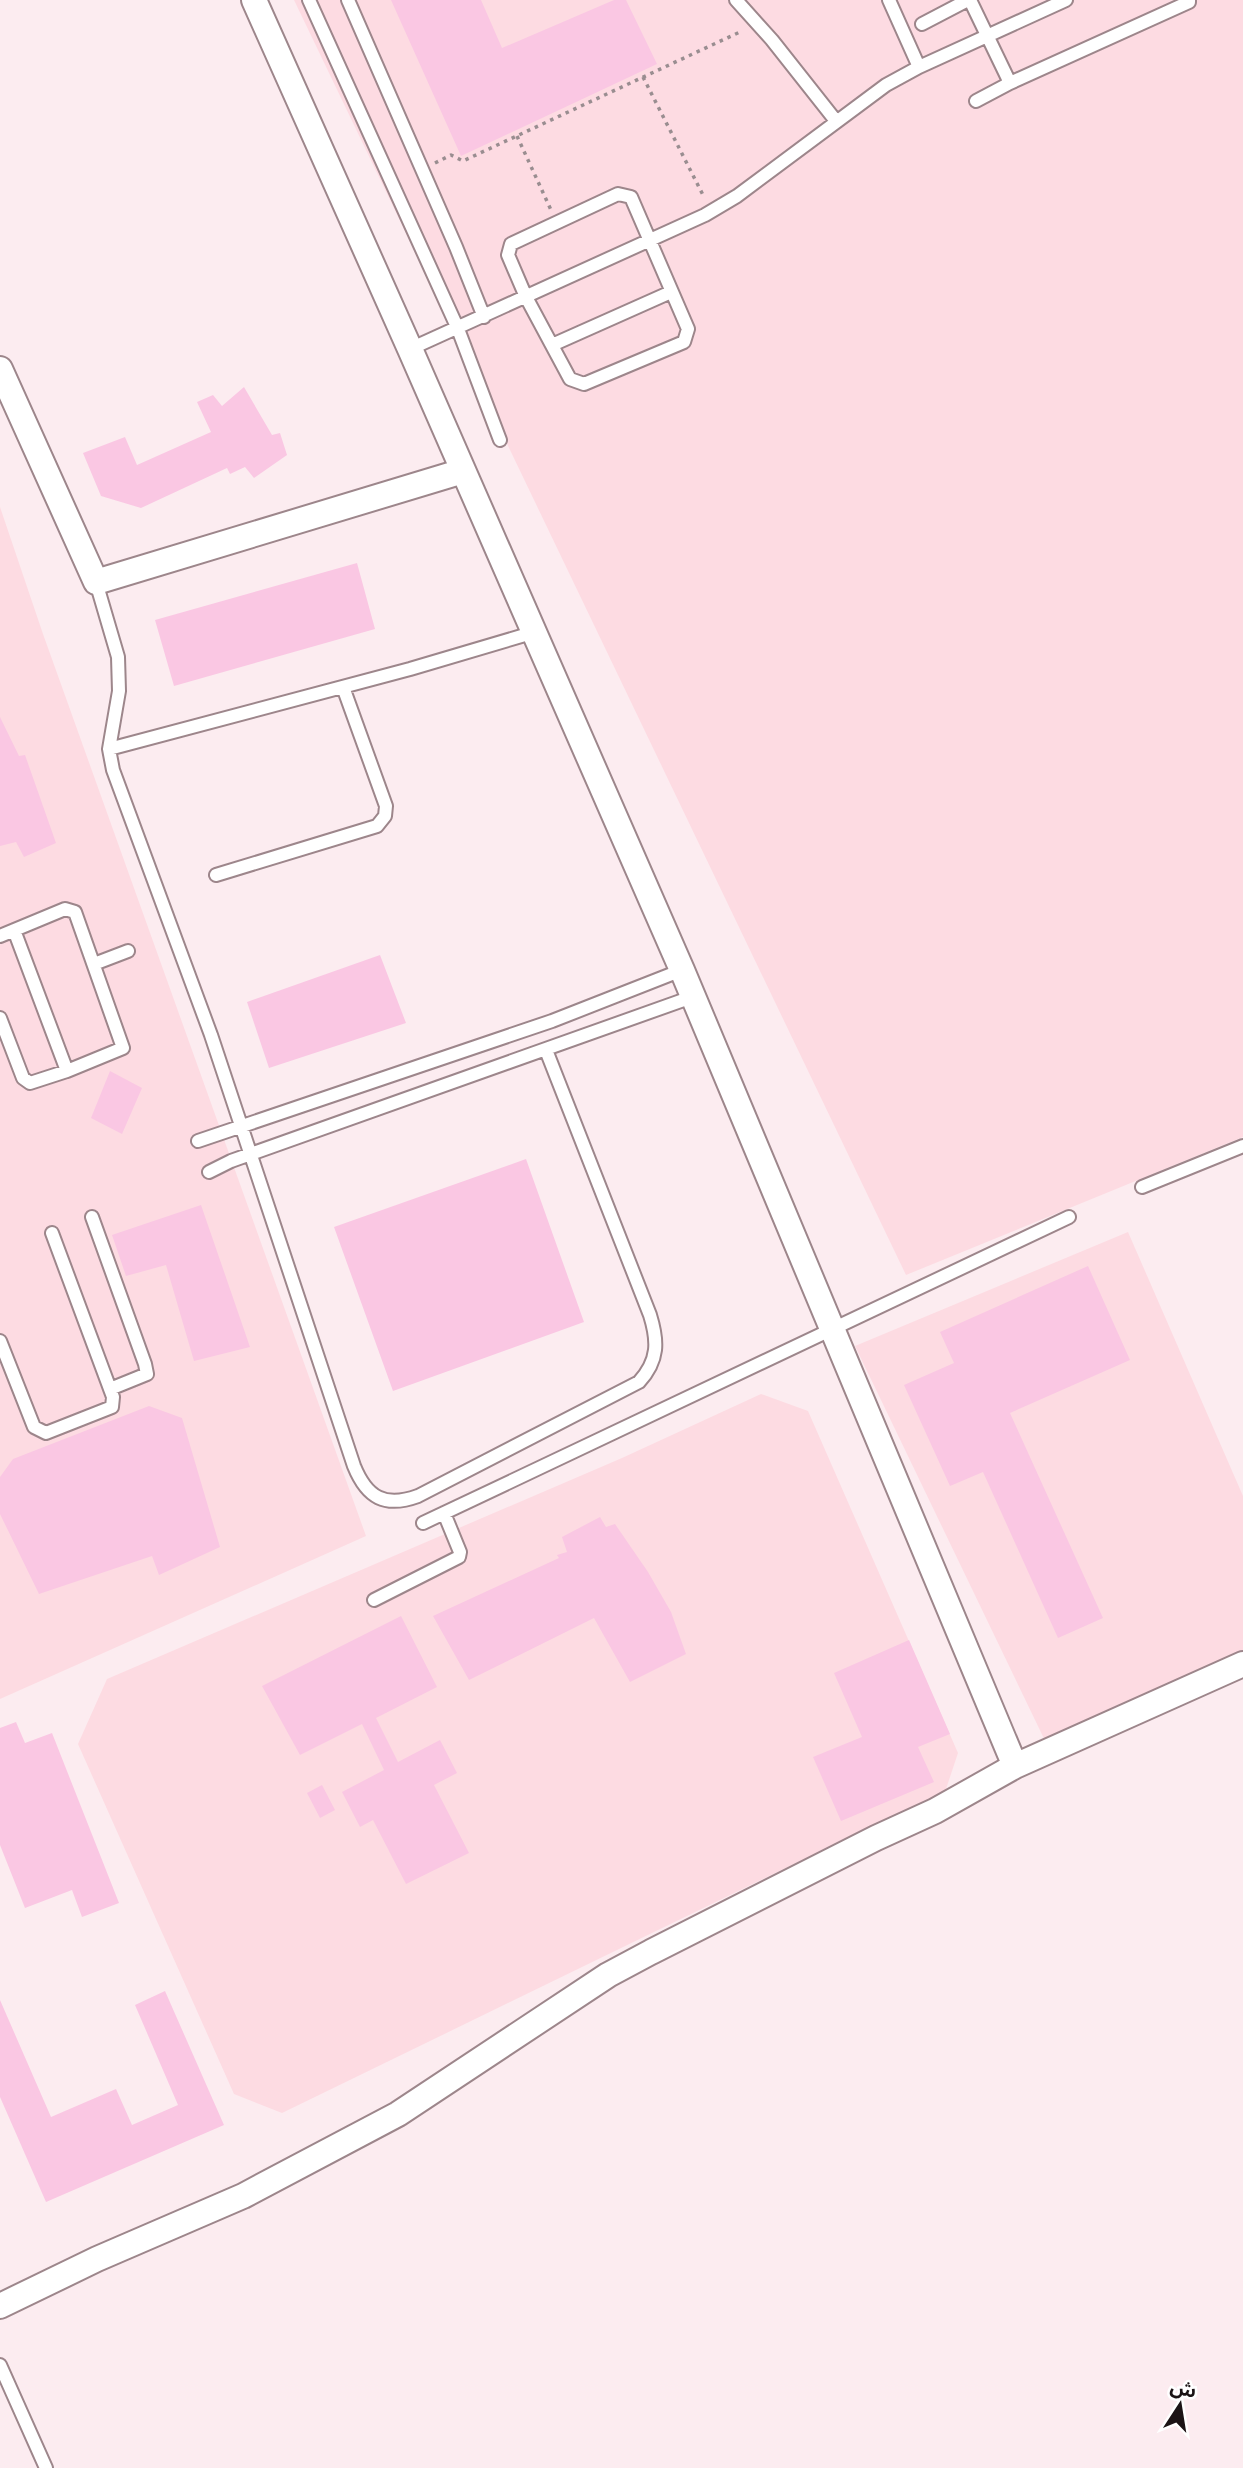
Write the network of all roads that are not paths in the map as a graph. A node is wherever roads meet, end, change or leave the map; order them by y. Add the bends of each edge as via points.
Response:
1 (254, 0) edge
2 (309, 0) edge
3 (348, 0) edge
4 (736, 0) edge
5 (889, 0) edge
6 (969, 0) edge
7 (1066, 0) edge
8 (1189, 0) edge
9 (922, 23) dead end
10 (988, 37) junction
11 (919, 68) junction
12 (1010, 83) junction
13 (976, 101) dead end
14 (836, 121) junction
15 (649, 241) junction
16 (671, 292) junction
17 (526, 297) junction
18 (484, 317) junction
19 (458, 329) junction
20 (552, 345) junction
21 (410, 349) junction
22 (0, 369) edge
23 (500, 440) dead end
24 (463, 471) junction
25 (96, 583) junction
26 (535, 632) junction
27 (344, 687) junction
28 (109, 748) junction
29 (216, 875) dead end
30 (14, 930) junction
31 (0, 936) edge
32 (128, 951) dead end
33 (94, 964) junction
34 (682, 970) junction
35 (692, 997) junction
36 (569, 1014) junction
37 (0, 1018) edge
38 (579, 1037) junction
39 (547, 1049) junction
40 (67, 1072) junction
41 (242, 1126) junction
42 (198, 1141) dead end
43 (1243, 1146) edge
44 (250, 1154) junction
45 (209, 1172) dead end
46 (1142, 1187) dead end
47 (92, 1217) dead end
48 (1069, 1217) dead end
49 (52, 1233) dead end
50 (831, 1329) junction
51 (0, 1341) edge
52 (110, 1389) junction
53 (444, 1513) junction
54 (423, 1523) dead end
55 (374, 1600) dead end
56 (1243, 1664) edge
57 (1015, 1766) junction
58 (0, 2306) edge
59 (0, 2365) edge
60 (46, 2468) edge

1 - 21 street
2 - 19 lane
3 - 18 lane
4 - 14 lane
5 - 11 lane
6 - 9 lane
6 - 10 lane
7 - 10 lane
8 - 12 lane
10 - 11 lane
10 - 12 lane
11 - 14 lane
12 - 13 lane
14 - 15 lane via 737,196
15 - 16 lane
15 - 17 lane
15 - 17 lane via 631,197 618,194 511,244 508,255
16 - 20 lane
16 - 20 lane via 688,329 684,342 584,384 570,379
17 - 18 lane
17 - 20 lane
18 - 19 lane
19 - 21 lane
19 - 23 lane
21 - 24 street
22 - 25 street
24 - 25 street
24 - 26 street
25 - 28 lane via 118,657 119,691
26 - 27 lane
26 - 34 street
27 - 28 lane
27 - 29 lane via 386,806 385,817 377,826
28 - 41 lane via 119,792
30 - 31 lane
30 - 33 lane via 71,910
30 - 40 lane
32 - 33 lane
33 - 40 lane via 123,1048
34 - 35 street
34 - 36 lane
35 - 38 lane
35 - 50 street
36 - 38 lane
36 - 41 lane
37 - 40 lane via 23,1078 30,1083
38 - 39 lane
39 - 44 lane
39 - 44 lane via 650,1315 656,1333 655,1354 639,1382 402,1502 376,1497 357,1475
41 - 42 lane
41 - 44 lane
43 - 46 lane
44 - 45 lane
47 - 52 lane via 145,1364 142,1378
48 - 50 lane
49 - 52 lane
50 - 53 lane
50 - 57 street
51 - 52 lane via 38,1431 46,1433 112,1406
53 - 54 lane
53 - 55 lane via 459,1557
56 - 57 street
57 - 58 street via 608,1975 386,2120 243,2196
59 - 60 lane

